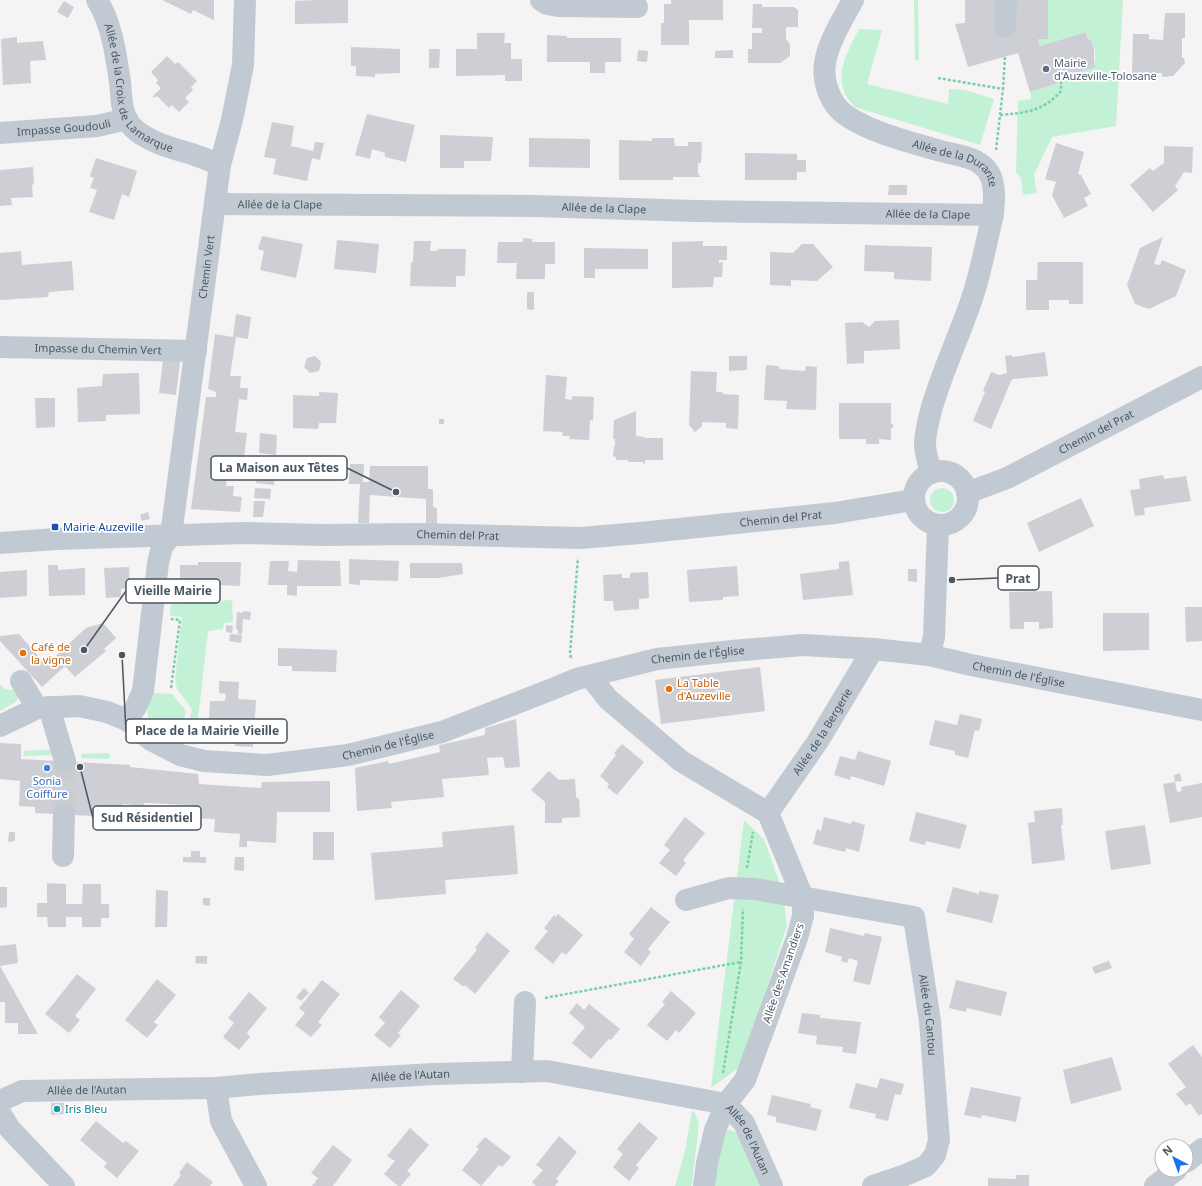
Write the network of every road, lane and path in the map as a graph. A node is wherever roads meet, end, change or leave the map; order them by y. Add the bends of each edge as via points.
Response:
1 (97, 0) edge
2 (245, 0) edge
3 (541, 0) edge
4 (853, 0) edge
5 (1006, 0) edge
6 (637, 7) dead end
7 (1006, 27) dead end
8 (1005, 56) dead end
9 (938, 78) dead end
10 (1061, 78) dead end
11 (1003, 89) junction
12 (1000, 115) junction
13 (127, 119) junction
14 (0, 133) edge
15 (996, 150) dead end
16 (220, 165) junction
17 (216, 204) junction
18 (993, 215) junction
19 (0, 347) edge
20 (196, 351) junction
21 (1202, 377) edge
22 (931, 473) junction
23 (967, 493) junction
24 (913, 500) junction
25 (938, 525) junction
26 (171, 535) junction
27 (580, 538) junction
28 (0, 543) edge
29 (153, 616) junction
30 (873, 649) junction
31 (929, 655) junction
32 (584, 677) junction
33 (21, 681) dead end
34 (171, 688) dead end
35 (43, 707) junction
36 (1202, 710) edge
37 (127, 720) junction
38 (0, 726) edge
39 (65, 762) tunnel mouth
40 (768, 813) junction
41 (64, 814) tunnel mouth
42 (62, 856) dead end
43 (744, 888) junction
44 (803, 898) junction
45 (686, 900) dead end
46 (741, 962) junction
47 (525, 1002) joint
48 (522, 1072) junction
49 (216, 1088) junction
50 (0, 1101) edge
51 (726, 1104) junction
52 (0, 1114) edge
53 (1202, 1149) edge
54 (1194, 1156) edge
55 (1166, 1178) edge
56 (64, 1186) edge
57 (256, 1186) edge
58 (704, 1186) edge
59 (772, 1186) edge
60 (872, 1186) edge
61 (1155, 1186) edge

1 - 13 street, Allée de la Croix de Lamarque via 106,16 118,67 122,105
2 - 16 street, Chemin Vert via 243,65
3 - 6 street via 558,6
4 - 18 street, Allée de la Durante via 828,50 825,62 824,79 834,103 846,116 860,124 890,136 968,157 984,166 992,181
5 - 7 street
8 - 11 path
9 - 11 path
10 - 12 path via 1061,91 1049,102 1026,112
11 - 12 path
12 - 15 path
13 - 14 street, Impasse Goudouli via 97,126
13 - 16 street, Allée de la Croix de Lamarque via 147,138
16 - 17 street, Chemin Vert
17 - 18 street, Allée de la Clape via 536,206
17 - 20 street, Chemin Vert
18 - 22 street, Allée de la Durante via 967,313 934,398 926,430 925,445
19 - 20 street, Impasse du Chemin Vert
20 - 26 street, Chemin Vert
21 - 23 street, Chemin del Prat via 1007,478
22 - 23 street via 949,472 958,477
22 - 24 street via 919,481
23 - 25 street via 966,507 961,515 945,525
24 - 25 street via 921,517 929,523
24 - 27 street, Chemin del Prat via 835,513
25 - 31 street via 934,637
26 - 27 street, Chemin del Prat via 417,534
26 - 28 street, Chemin del Prat
26 - 29 street via 160,555
27 - 32 path via 570,653
29 - 34 path via 180,620
29 - 37 street via 143,691
30 - 31 street, Chemin de l'Église
30 - 32 street, Chemin de l'Église via 802,645 732,651 657,659
30 - 40 street, Allée de la Bergerie via 818,741
31 - 36 street, Chemin de l'Église
32 - 37 street, Chemin de l'Église via 442,732 348,755 267,765 204,761 180,755 151,740
32 - 40 street via 681,761
33 - 35 street
35 - 37 street, Chemin de l'Église via 79,706 107,712
35 - 38 street
35 - 39 street
40 - 43 path via 752,834
40 - 44 street, Allée des Amandiers
41 - 42 street
43 - 44 street
43 - 45 street via 729,888
43 - 46 path
44 - 51 street, Allée des Amandiers via 803,916 797,938 745,1080
44 - 60 street, Allée du Cantou via 914,917 930,1021 939,1140 935,1155 926,1166
46 - 47 path
46 - 51 path via 723,1077
47 - 48 street
48 - 49 street, Allée de l'Autan via 434,1074
48 - 51 street, Allée de l'Autan via 547,1071
49 - 50 street, Allée de l'Autan via 22,1091
49 - 57 street via 221,1120
51 - 58 street, Allée des Amandiers via 715,1130
51 - 59 street, Allée de l'Autan via 744,1123
52 - 56 street via 10,1129
53 - 54 street
55 - 61 street

